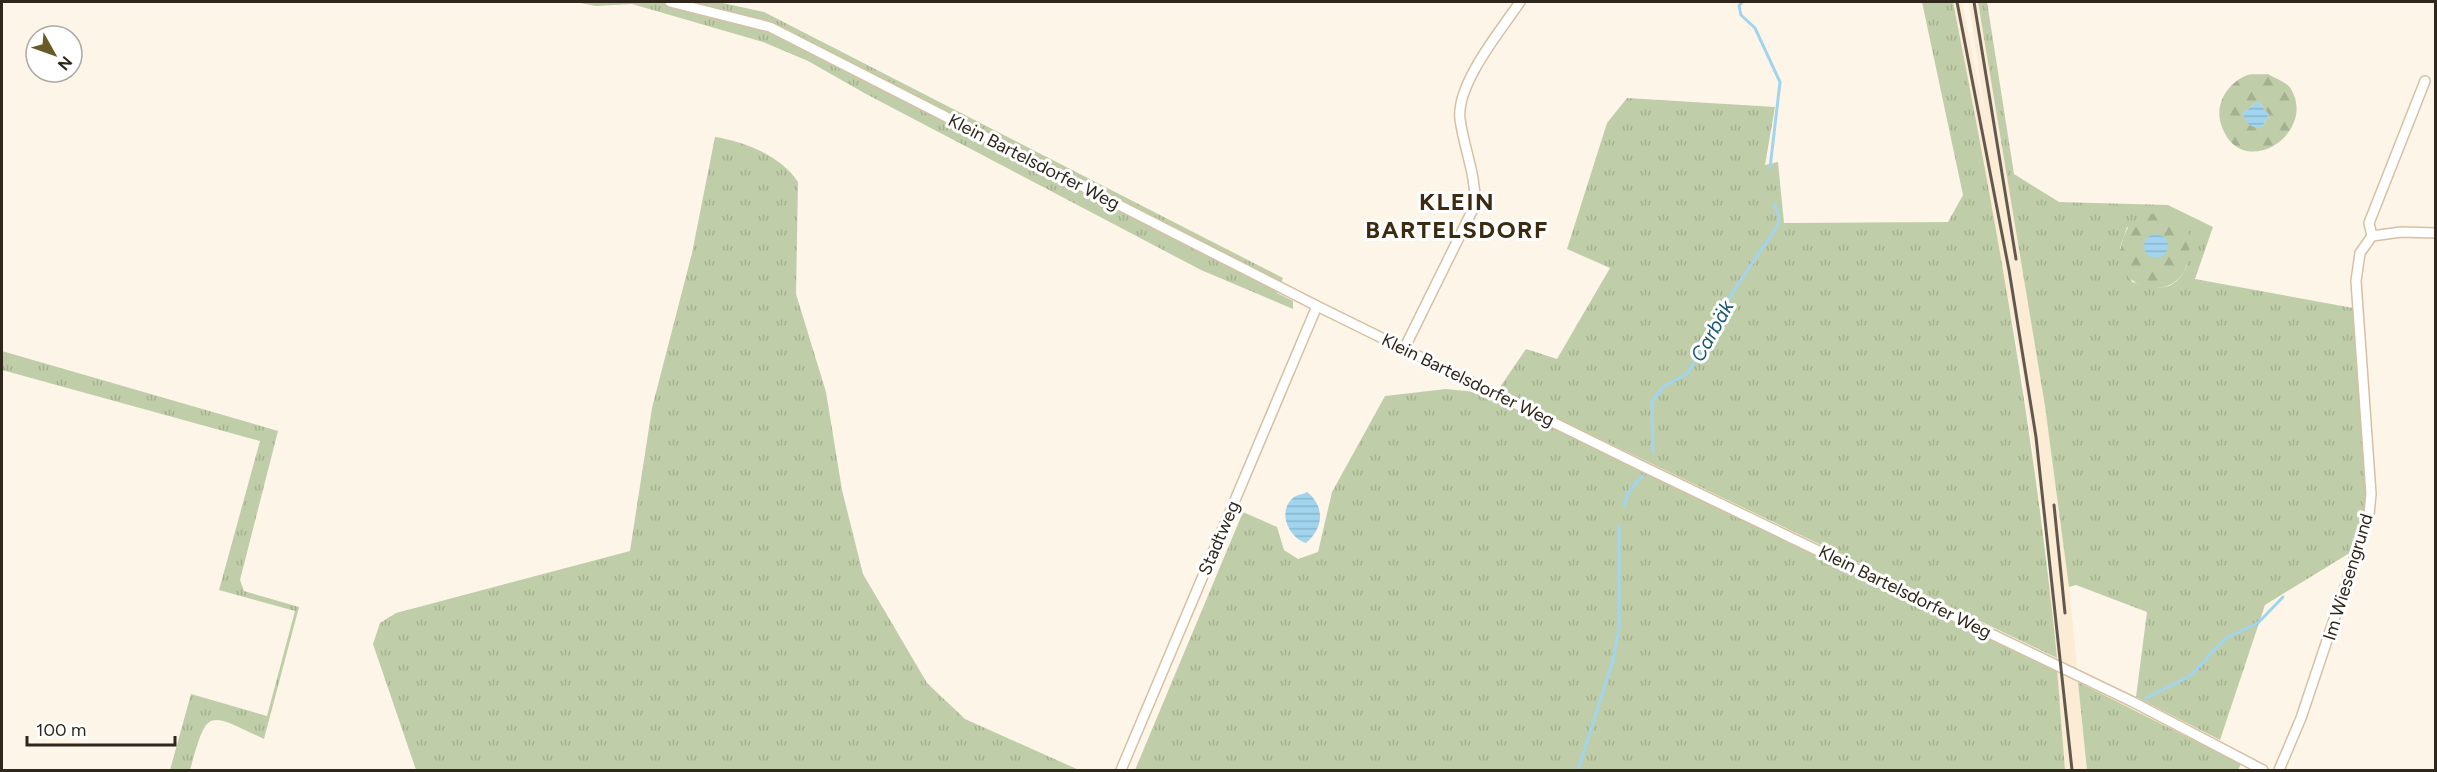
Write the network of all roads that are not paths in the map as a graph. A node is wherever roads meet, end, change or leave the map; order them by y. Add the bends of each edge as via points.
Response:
1 (670, 2) edge
2 (1520, 2) edge
3 (2425, 81) dead end
4 (2436, 233) edge
5 (2372, 236) junction
6 (1317, 306) junction
7 (1404, 349) junction
8 (1121, 771) edge
9 (2263, 771) edge
10 (2279, 771) edge

1 - 6 street, Klein Bartelsdorfer Weg via 770,27
2 - 7 street via 1469,79 1460,117 1476,184 1475,205
3 - 5 street, Im Wiesengrund via 2369,223
4 - 5 street
5 - 10 street, Im Wiesengrund via 2360,253 2356,281 2371,494 2369,515 2301,718
6 - 7 street, Klein Bartelsdorfer Weg
6 - 8 street, Stadtweg
7 - 9 street, Klein Bartelsdorfer Weg via 2133,702

